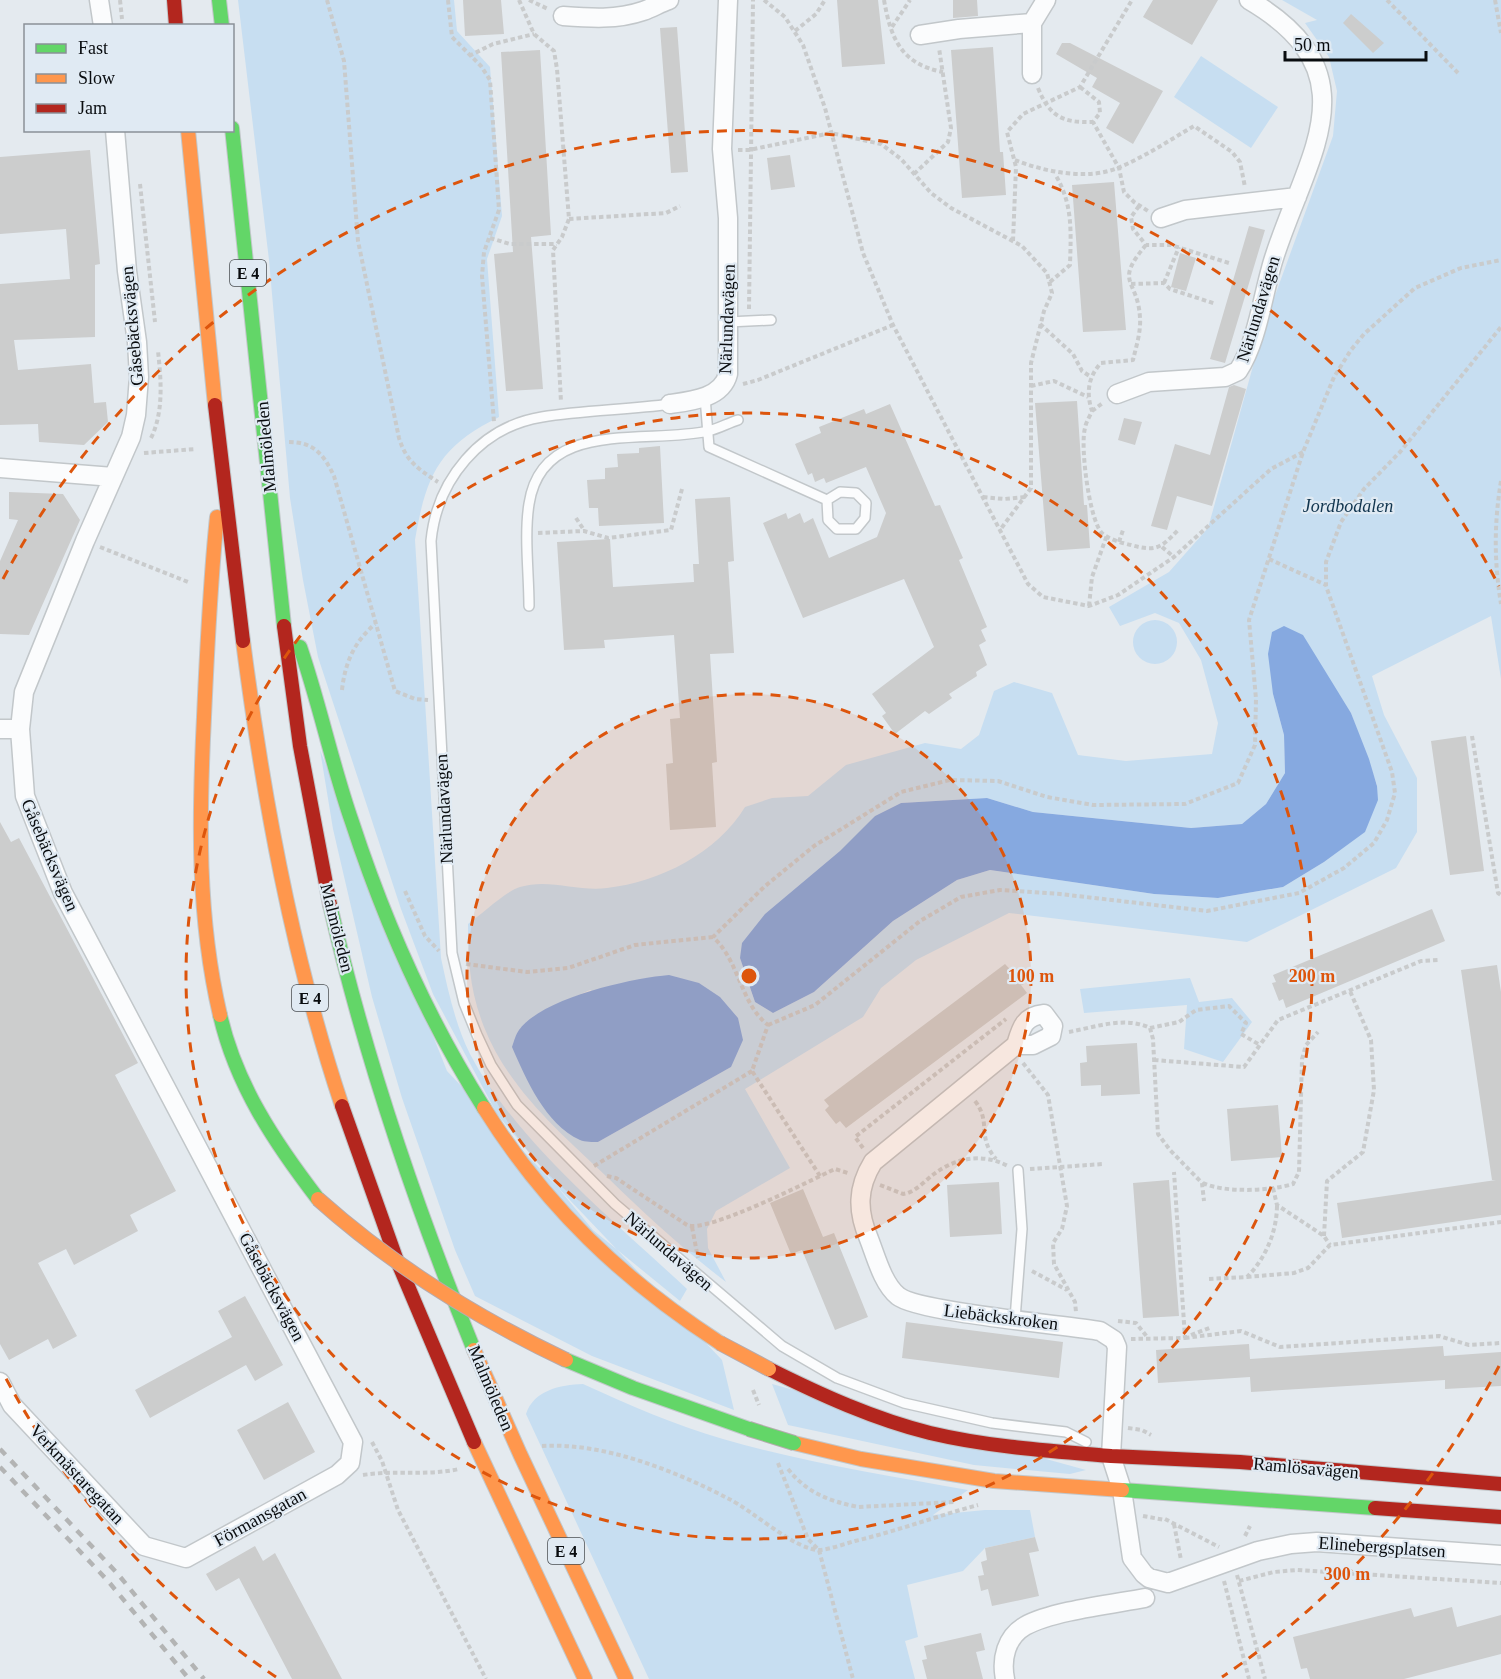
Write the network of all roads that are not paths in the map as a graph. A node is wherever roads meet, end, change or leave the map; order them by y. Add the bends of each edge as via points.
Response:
1 (99, 0) edge
2 (174, 0) edge
3 (219, 0) edge
4 (669, 0) edge
5 (728, 0) edge
6 (1046, 0) edge
7 (1249, 0) edge
8 (563, 16) dead end
9 (1032, 23) junction
10 (103, 24) edge
11 (176, 24) edge
12 (222, 24) edge
13 (928, 34) road end
14 (1032, 74) road end
15 (115, 132) edge
16 (188, 132) edge
17 (232, 132) edge
18 (1297, 197) junction
19 (1161, 219) road end
20 (771, 320) dead end
21 (728, 322) junction
22 (1117, 394) dead end
23 (705, 397) junction
24 (670, 404) joint
25 (738, 420) dead end
26 (708, 431) junction
27 (224, 466) junction
28 (0, 468) edge
29 (113, 477) junction
30 (827, 500) junction
31 (278, 586) junction
32 (529, 606) dead end
33 (0, 729) edge
34 (20, 729) junction
35 (1014, 1047) junction
36 (1018, 1170) road end
37 (1015, 1318) junction
38 (0, 1382) edge
39 (1111, 1456) junction
40 (352, 1472) joint
41 (1501, 1484) edge
42 (1122, 1490) junction
43 (1501, 1517) edge
44 (166, 1553) joint
45 (1501, 1555) edge
46 (1144, 1598) dead end
47 (585, 1679) edge
48 (626, 1679) edge
49 (1005, 1679) edge

1 - 10 street
2 - 11 main road
3 - 12 main road
4 - 8 street via 642,12 619,16
5 - 21 street, Närlundavägen via 722,149 728,218
6 - 9 street
7 - 18 street, Närlundavägen via 1301,39 1320,80 1320,133
9 - 13 street
9 - 14 street
15 - 29 street, Gåsebäcksvägen via 139,377 131,437
16 - 27 main road, Malmöleden / E 4
17 - 31 main road, Malmöleden / E 4
18 - 19 street via 1185,210
18 - 22 street, Närlundavägen via 1239,371 1225,377 1149,382
20 - 21 lane
21 - 23 street, Närlundavägen via 726,381 721,389
23 - 24 street, Närlundavägen
23 - 26 lane
24 - 39 lane, Närlundavägen via 541,417 495,436 465,459 445,487 431,541 434,700 454,962 464,1003 491,1065 516,1105 583,1173 782,1346 869,1392 937,1412 1066,1432
25 - 26 lane
26 - 30 lane via 709,447
26 - 32 lane via 603,439 567,450 547,464 536,480 529,505
27 - 42 main road, Ramlösavägen, bridge via 212,561 200,783 203,930 226,1046 241,1085 285,1160 318,1199 362,1239 472,1313 566,1360 689,1409 794,1443 861,1459 960,1476
27 - 47 main road, Malmöleden / E 4 via 251,699 267,797 310,998 339,1097 426,1330
28 - 29 street
29 - 34 street, Gåsebäcksvägen via 24,692
30 - 30 lane via 840,492 856,493 866,503 865,518 856,528 837,529 828,519
31 - 39 main road, Ramlösavägen, bridge via 314,685 352,822 375,888 452,1061 522,1165 600,1252 667,1309 720,1343 848,1406 928,1432 1026,1450
31 - 48 main road, Malmöleden / E 4 via 308,792 338,941 378,1084 405,1166 501,1413
33 - 34 street
34 - 40 street, Gåsebäcksvägen via 25,796 63,893 353,1442
35 - 35 street via 1022,1024 1034,1015 1044,1014 1053,1026 1051,1035 1033,1045
35 - 37 street, Liebäckskroken via 873,1162 863,1178 859,1199 862,1222 898,1297 943,1310
36 - 37 lane via 1022,1229
37 - 39 street, Liebäckskroken via 1100,1331 1114,1340 1118,1347
38 - 44 street, Verkmästaregatan via 12,1405 144,1546
39 - 41 main road, Ramlösavägen via 1240,1462
39 - 42 street, Elinebergsplatsen
40 - 44 street, Förmansgatan via 337,1474 186,1558
42 - 43 main road, Ramlösavägen
42 - 45 street, Elinebergsplatsen via 1132,1558 1149,1578 1168,1583 1291,1544 1317,1542
46 - 49 street via 1065,1613 1025,1626 1002,1657

